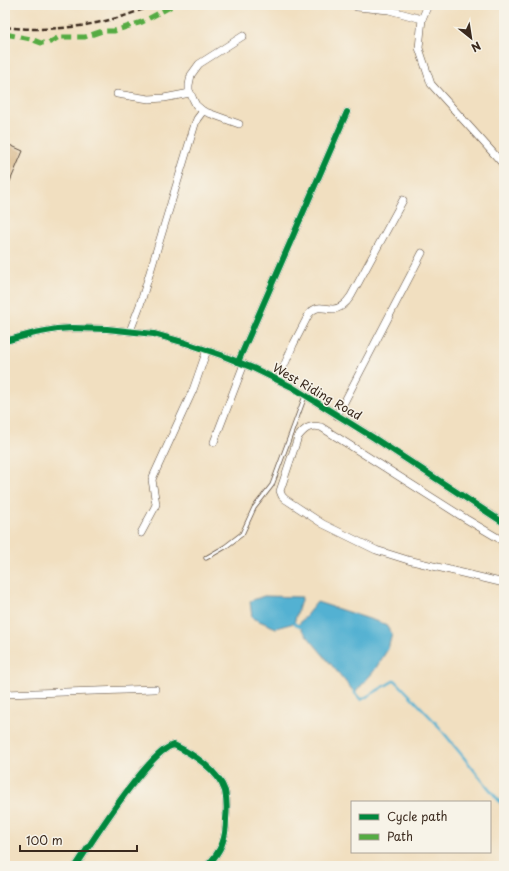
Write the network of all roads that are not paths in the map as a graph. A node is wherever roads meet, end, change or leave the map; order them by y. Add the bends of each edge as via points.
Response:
1 (428, 5) edge
2 (357, 7) dead end
3 (422, 19) junction
4 (243, 36) dead end
5 (190, 93) junction
6 (117, 94) dead end
7 (203, 111) junction
8 (347, 112) dead end
9 (239, 124) dead end
10 (504, 165) edge
11 (403, 200) dead end
12 (422, 253) dead end
13 (130, 331) junction
14 (5, 341) edge
15 (207, 350) junction
16 (241, 363) junction
17 (278, 380) junction
18 (305, 396) junction
19 (337, 416) junction
20 (214, 442) dead end
21 (504, 523) edge
22 (141, 533) dead end
23 (504, 543) edge
24 (206, 558) dead end
25 (504, 583) edge
26 (155, 688) dead end
27 (5, 694) edge
28 (76, 866) edge
29 (207, 866) edge

1 - 3 street
2 - 3 street via 389,10
3 - 10 street via 419,48 431,84
4 - 5 street via 199,64 189,80
5 - 6 street via 149,99
5 - 7 street via 196,105
7 - 9 street
7 - 13 street via 195,124
8 - 16 street
11 - 17 street via 347,302 337,308 322,307 311,311
12 - 19 street
13 - 14 street, West Riding Road via 72,328 35,333
13 - 15 street, West Riding Road via 154,334
15 - 16 street, West Riding Road
15 - 22 street via 193,390 153,477 156,504
16 - 17 street, West Riding Road
16 - 20 street
17 - 18 street, West Riding Road
18 - 19 street, West Riding Road
18 - 24 lane via 272,484 254,508 242,534
19 - 21 street, West Riding Road
23 - 25 street via 321,428 310,427 298,438 280,491 285,499 323,524 376,550
26 - 27 street
28 - 29 street via 111,813 144,770 166,747 174,745 210,769 225,793 224,840 216,856

